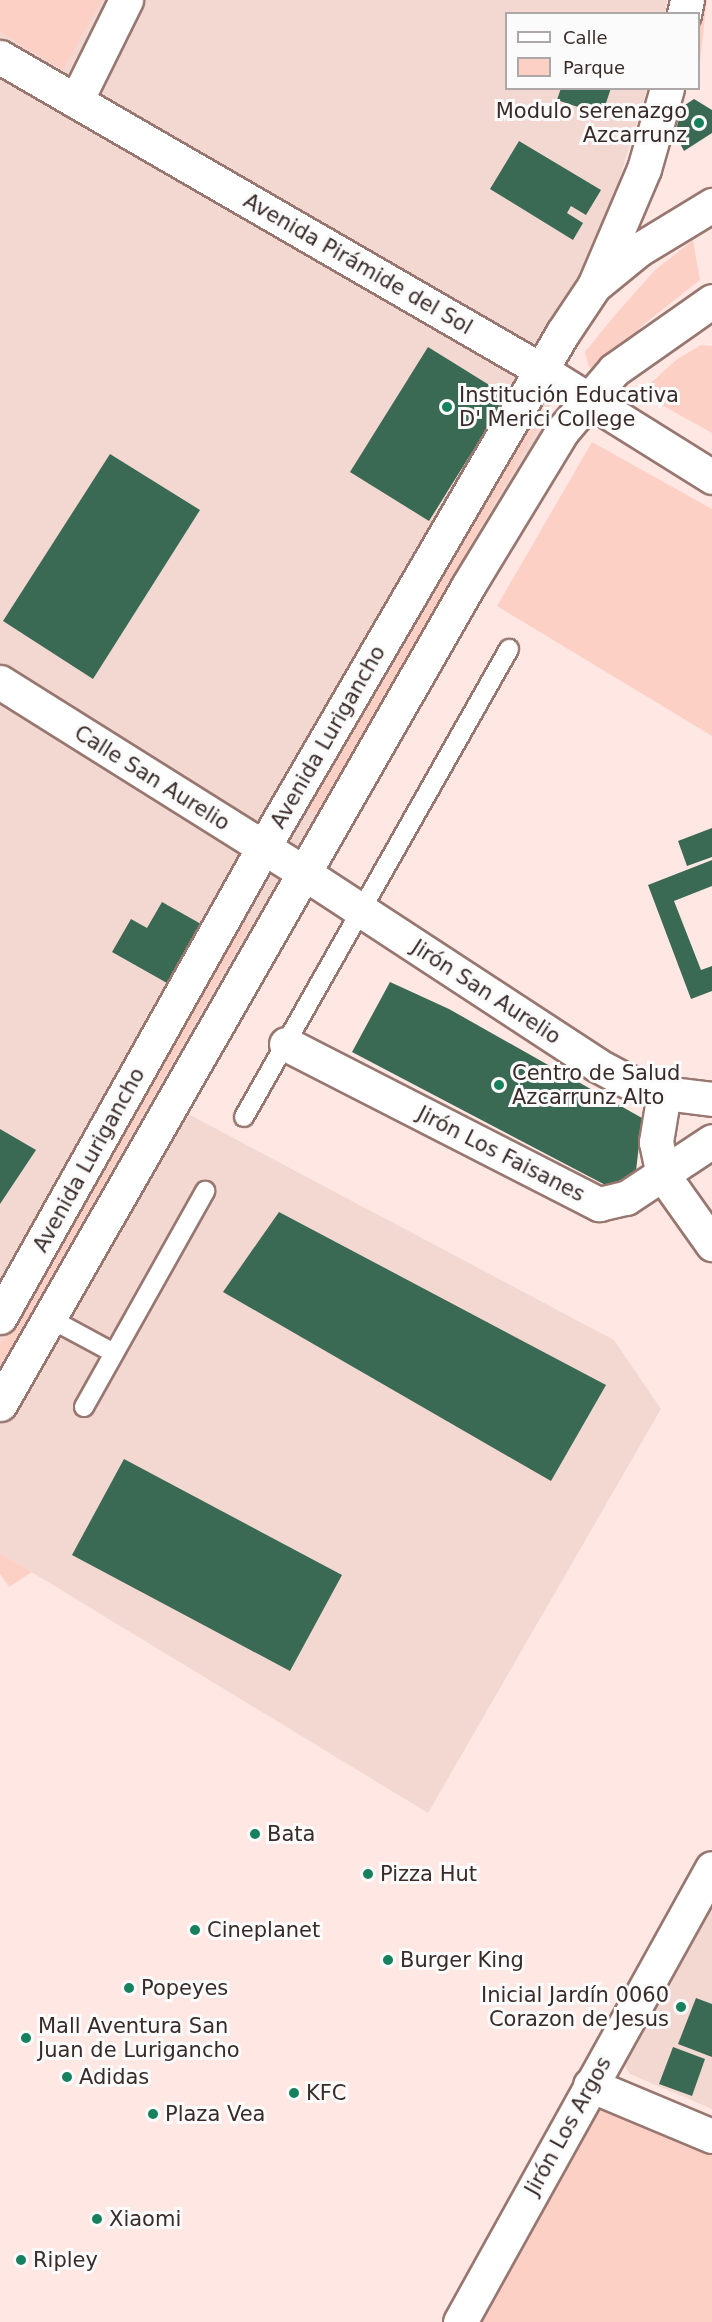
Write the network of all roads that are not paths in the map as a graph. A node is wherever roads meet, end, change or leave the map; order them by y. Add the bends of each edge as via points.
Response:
1 (126, 0) edge
2 (0, 57) edge
3 (666, 90) edge
4 (76, 101) junction
5 (712, 205) edge
6 (594, 286) junction
7 (712, 301) edge
8 (542, 370) junction
9 (588, 399) junction
10 (712, 477) edge
11 (509, 649) dead end
12 (0, 682) edge
13 (263, 848) junction
14 (304, 873) junction
15 (361, 910) junction
16 (286, 1044) junction
17 (664, 1093) junction
18 (712, 1098) edge
19 (244, 1117) dead end
20 (712, 1141) edge
21 (663, 1175) junction
22 (205, 1191) dead end
23 (712, 1244) edge
24 (0, 1317) edge
25 (49, 1317) junction
26 (114, 1353) junction
27 (0, 1404) edge
28 (84, 1407) dead end
29 (712, 1868) edge
30 (590, 2085) junction
31 (712, 2136) edge
32 (460, 2322) edge

1 - 4 main road
2 - 4 main road, Avenida Pirámide del Sol
3 - 6 main road via 644,169
4 - 8 main road, Avenida Pirámide del Sol
5 - 6 main road, Avenida Lurigancho via 638,250
6 - 8 main road, Avenida Lurigancho
7 - 9 main road, Avenida Lurigancho via 614,370
8 - 9 main road, Avenida Pirámide del Sol
8 - 13 main road, Avenida Lurigancho
9 - 10 main road, Avenida Pirámide del Sol
9 - 14 main road, Avenida Lurigancho via 563,430 468,586
11 - 15 lane
12 - 13 main road, Calle San Aurelio
13 - 14 main road, Calle San Aurelio
13 - 24 main road, Avenida Lurigancho
14 - 15 main road, Jirón San Aurelio
14 - 25 main road, Avenida Lurigancho
15 - 16 lane
15 - 17 main road, Jirón San Aurelio via 597,1065 627,1081
16 - 19 lane
16 - 21 main road, Jirón Los Faisanes via 599,1204 626,1198
17 - 18 main road, Jirón San Aurelio
17 - 21 main road via 656,1142
20 - 21 main road, Jirón Los Faisanes
21 - 23 main road
22 - 26 lane
25 - 26 lane
25 - 27 main road, Avenida Lurigancho
26 - 28 lane
29 - 30 main road, Jirón Los Argos
30 - 31 main road
30 - 32 main road, Jirón Los Argos

